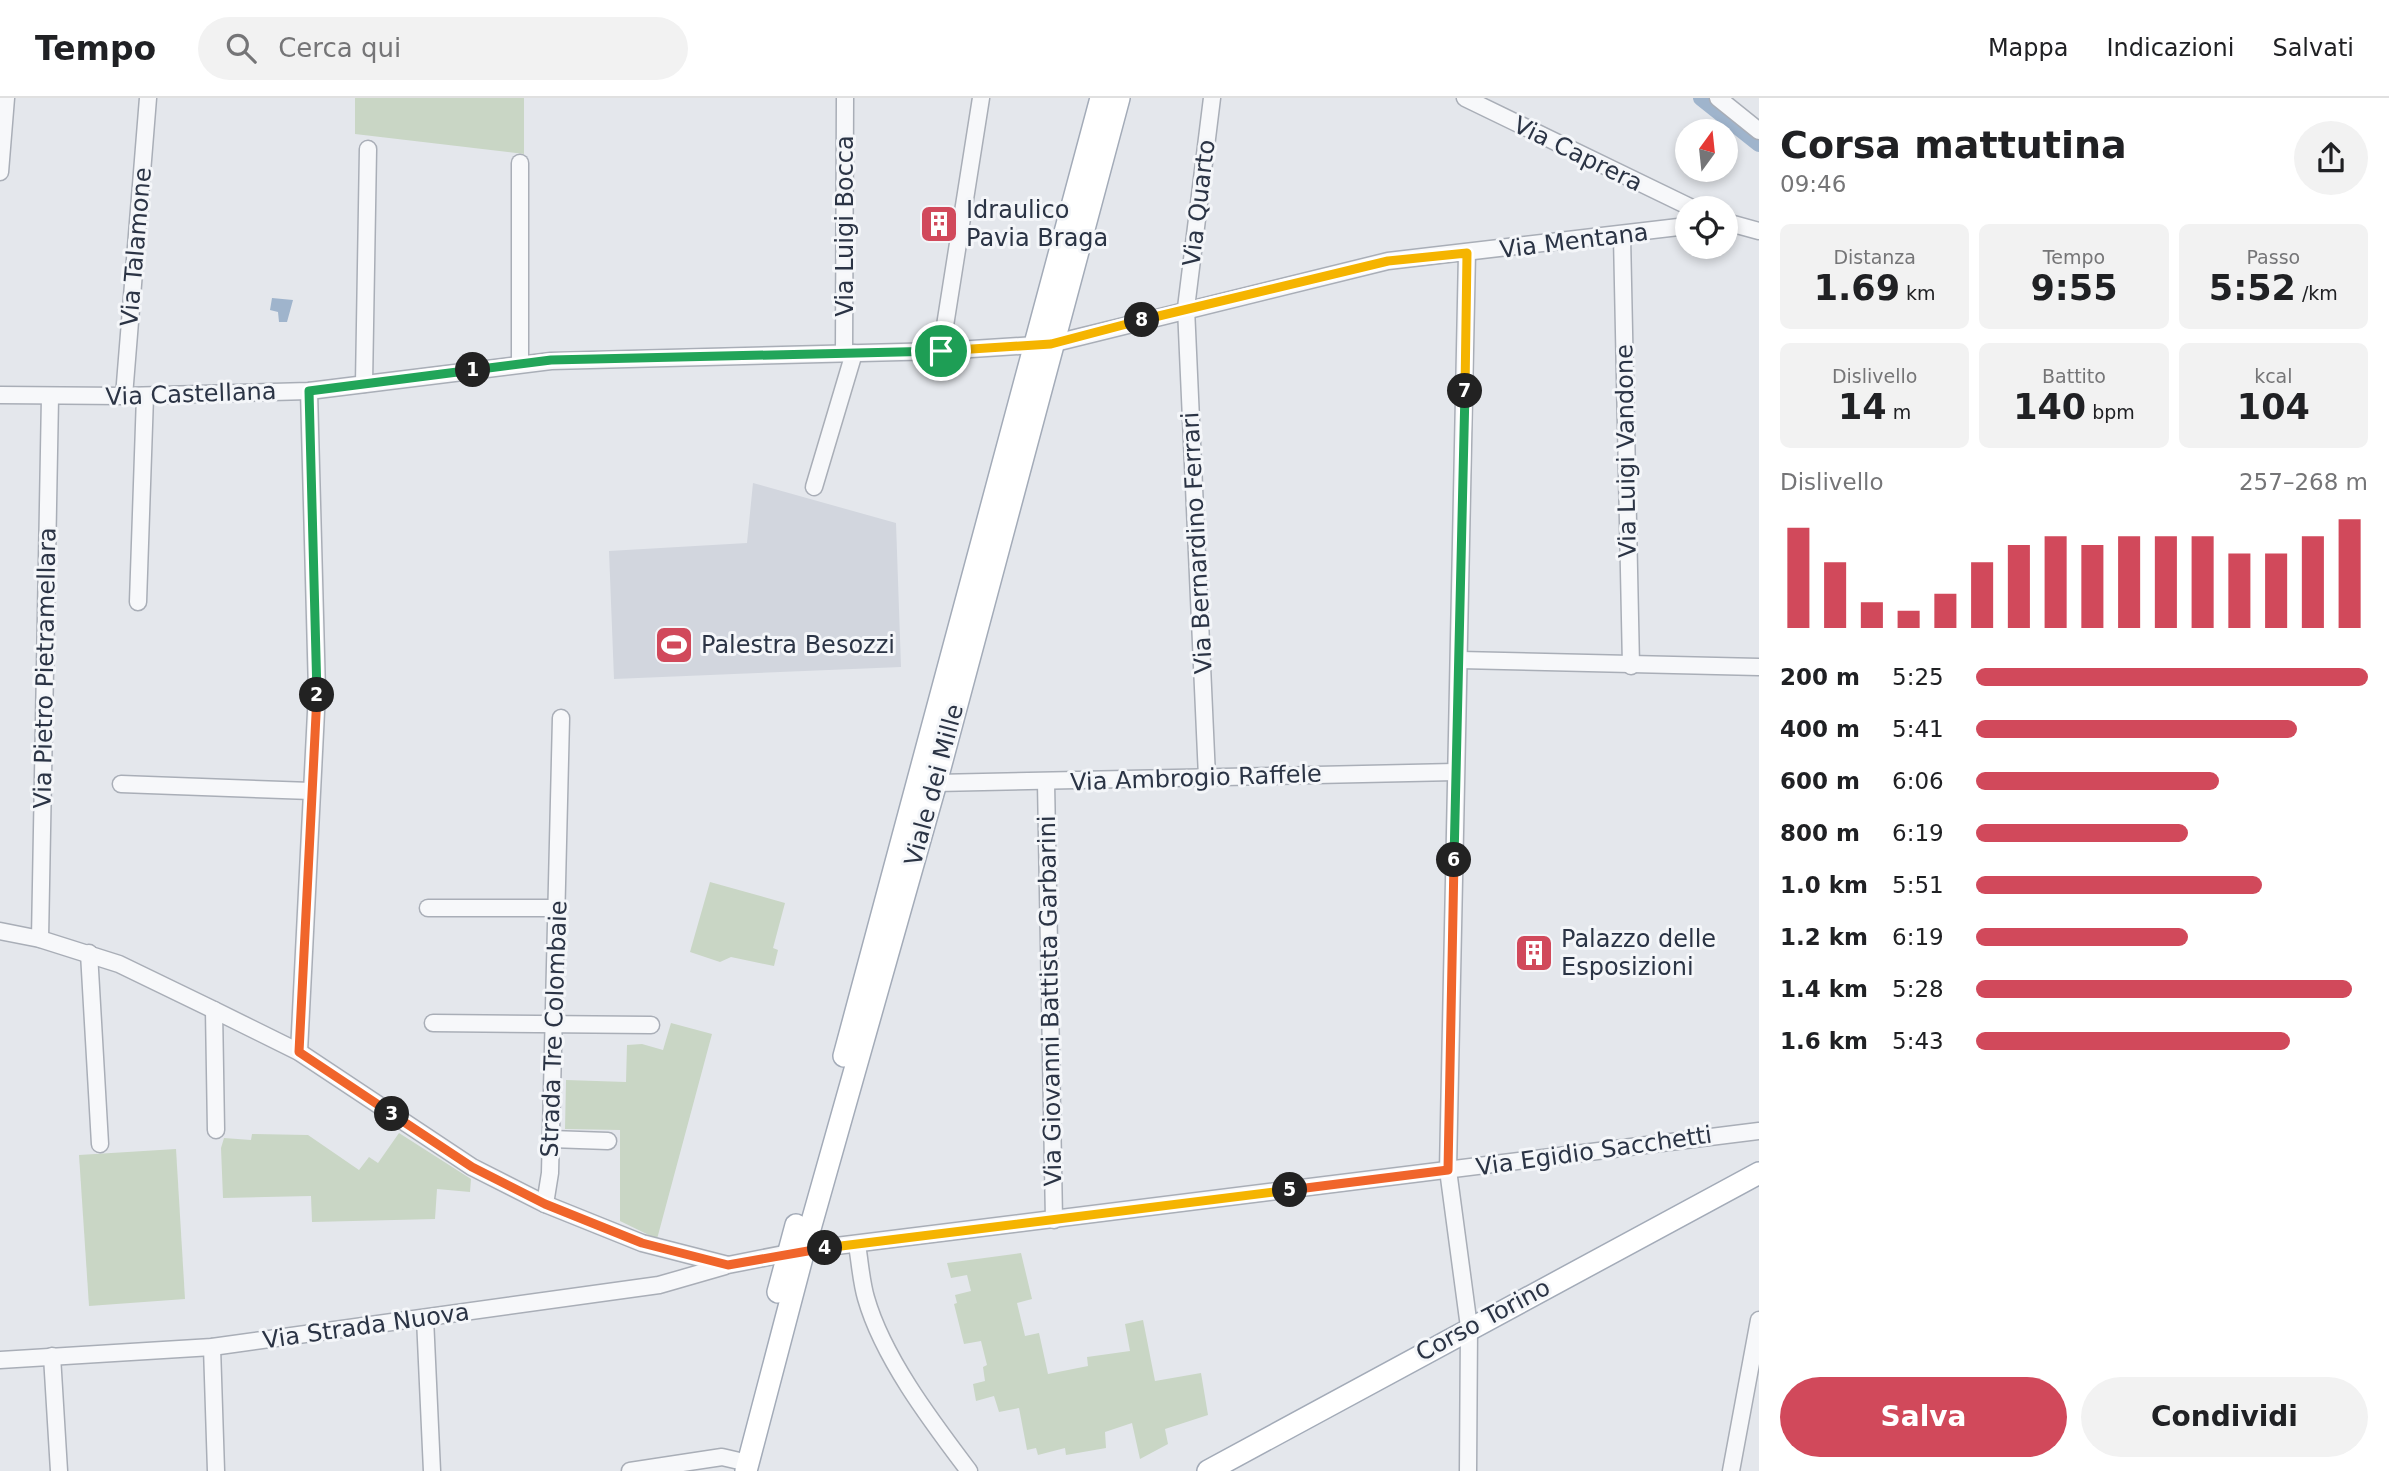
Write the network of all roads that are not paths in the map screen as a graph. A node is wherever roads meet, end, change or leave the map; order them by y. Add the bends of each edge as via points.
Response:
1 (6, 98) edge
2 (148, 98) edge
3 (845, 98) edge
4 (981, 98) edge
5 (1101, 98) edge
6 (1119, 98) edge
7 (1212, 98) edge
8 (1465, 98) edge
9 (1718, 98) edge
10 (1759, 131) edge
11 (368, 149) dead end
12 (520, 163) dead end
13 (0, 172) edge
14 (1675, 200) edge
15 (1738, 225) edge
16 (1675, 228) edge
17 (1759, 231) edge
18 (1622, 236) junction
19 (1467, 253) junction
20 (1186, 309) junction
21 (1042, 345) junction
22 (941, 351) junction
23 (849, 353) junction
24 (520, 364) junction
25 (364, 384) junction
26 (309, 391) junction
27 (0, 395) edge
28 (124, 396) junction
29 (145, 396) junction
30 (50, 397) junction
31 (814, 487) dead end
32 (138, 602) dead end
33 (1460, 660) junction
34 (1631, 666) junction
35 (1759, 667) edge
36 (561, 718) dead end
37 (1455, 772) junction
38 (1207, 777) junction
39 (1046, 782) junction
40 (936, 783) junction
41 (121, 784) dead end
42 (311, 791) junction
43 (428, 908) dead end
44 (557, 908) junction
45 (0, 931) edge
46 (40, 939) junction
47 (89, 953) junction
48 (214, 1010) junction
49 (433, 1023) dead end
50 (554, 1024) junction
51 (651, 1026) dead end
52 (299, 1052) junction
53 (216, 1130) dead end
54 (1759, 1131) edge
55 (551, 1139) junction
56 (608, 1141) dead end
57 (100, 1144) dead end
58 (1448, 1170) junction
59 (1759, 1173) edge
60 (545, 1204) junction
61 (1054, 1220) junction
62 (857, 1245) junction
63 (796, 1252) junction
64 (728, 1265) junction
65 (425, 1318) junction
66 (1759, 1320) edge
67 (1469, 1327) junction
68 (212, 1347) junction
69 (52, 1356) junction
70 (0, 1360) edge
71 (740, 1466) edge
72 (59, 1471) edge
73 (216, 1471) edge
74 (432, 1471) edge
75 (630, 1471) edge
76 (969, 1471) edge
77 (1208, 1471) edge
78 (1468, 1471) edge
79 (1731, 1471) edge

1 - 13 street
2 - 28 street, Via Talamone
3 - 23 street, Via Luigi Bocca
4 - 22 street
5 - 21 main road, Viale dei Mille
6 - 21 main road, Viale dei Mille
7 - 20 street, Via Quarto
8 - 14 street, Via Caprera
9 - 10 street
11 - 25 street
12 - 24 street
15 - 17 street
16 - 18 street, Via Mentana
18 - 19 street, Via Mentana
18 - 34 street, Via Luigi Vandone
19 - 20 street, Via Mentana via 1388,261
19 - 33 street
20 - 21 street, Via Mentana
20 - 38 street, Via Bernardino Ferrari
21 - 22 street, Via Castellana
21 - 40 main road, Viale dei Mille
21 - 63 main road, Viale dei Mille via 844,1058
22 - 23 street, Via Castellana
23 - 24 street, Via Castellana
23 - 31 street, Via Luigi Bocca
24 - 25 street, Via Castellana
25 - 26 street, Via Castellana
26 - 29 street, Via Castellana
26 - 42 street via 317,692
27 - 30 street, Via Castellana
28 - 29 street, Via Castellana
28 - 30 street, Via Castellana
29 - 32 street
30 - 46 street, Via Pietro Pietramellara
33 - 34 street
33 - 37 street
34 - 35 street
36 - 44 street, Strada Tre Colombaie
37 - 38 street, Via Ambrogio Raffele
37 - 58 street
38 - 39 street, Via Ambrogio Raffele
39 - 40 street, Via Ambrogio Raffele
39 - 61 street, Via Giovanni Battista Garbarini
40 - 63 main road, Viale dei Mille
41 - 42 street
42 - 52 street
43 - 44 street
44 - 50 street, Strada Tre Colombaie
45 - 46 street
46 - 47 street
47 - 48 street
47 - 57 street
48 - 52 street
48 - 53 street
49 - 50 street
50 - 51 street
50 - 55 street, Strada Tre Colombaie
52 - 60 street via 472,1167
54 - 58 street, Via Egidio Sacchetti
55 - 56 street
55 - 60 street, Strada Tre Colombaie
58 - 61 street, Via Egidio Sacchetti
58 - 67 street
59 - 67 main road, Corso Torino
60 - 64 street via 642,1243
61 - 62 street, Via Egidio Sacchetti
62 - 63 street, Via Egidio Sacchetti
62 - 76 street via 866,1299 893,1358
63 - 64 street
63 - 71 main road, Viale dei Mille
64 - 65 street, Via Strada Nuova via 659,1285
65 - 68 street, Via Strada Nuova
65 - 74 street
66 - 79 street
67 - 77 main road, Corso Torino
67 - 78 street
68 - 69 street, Via Strada Nuova
68 - 73 street
69 - 70 street, Via Strada Nuova
69 - 72 street
71 - 75 street via 722,1457

